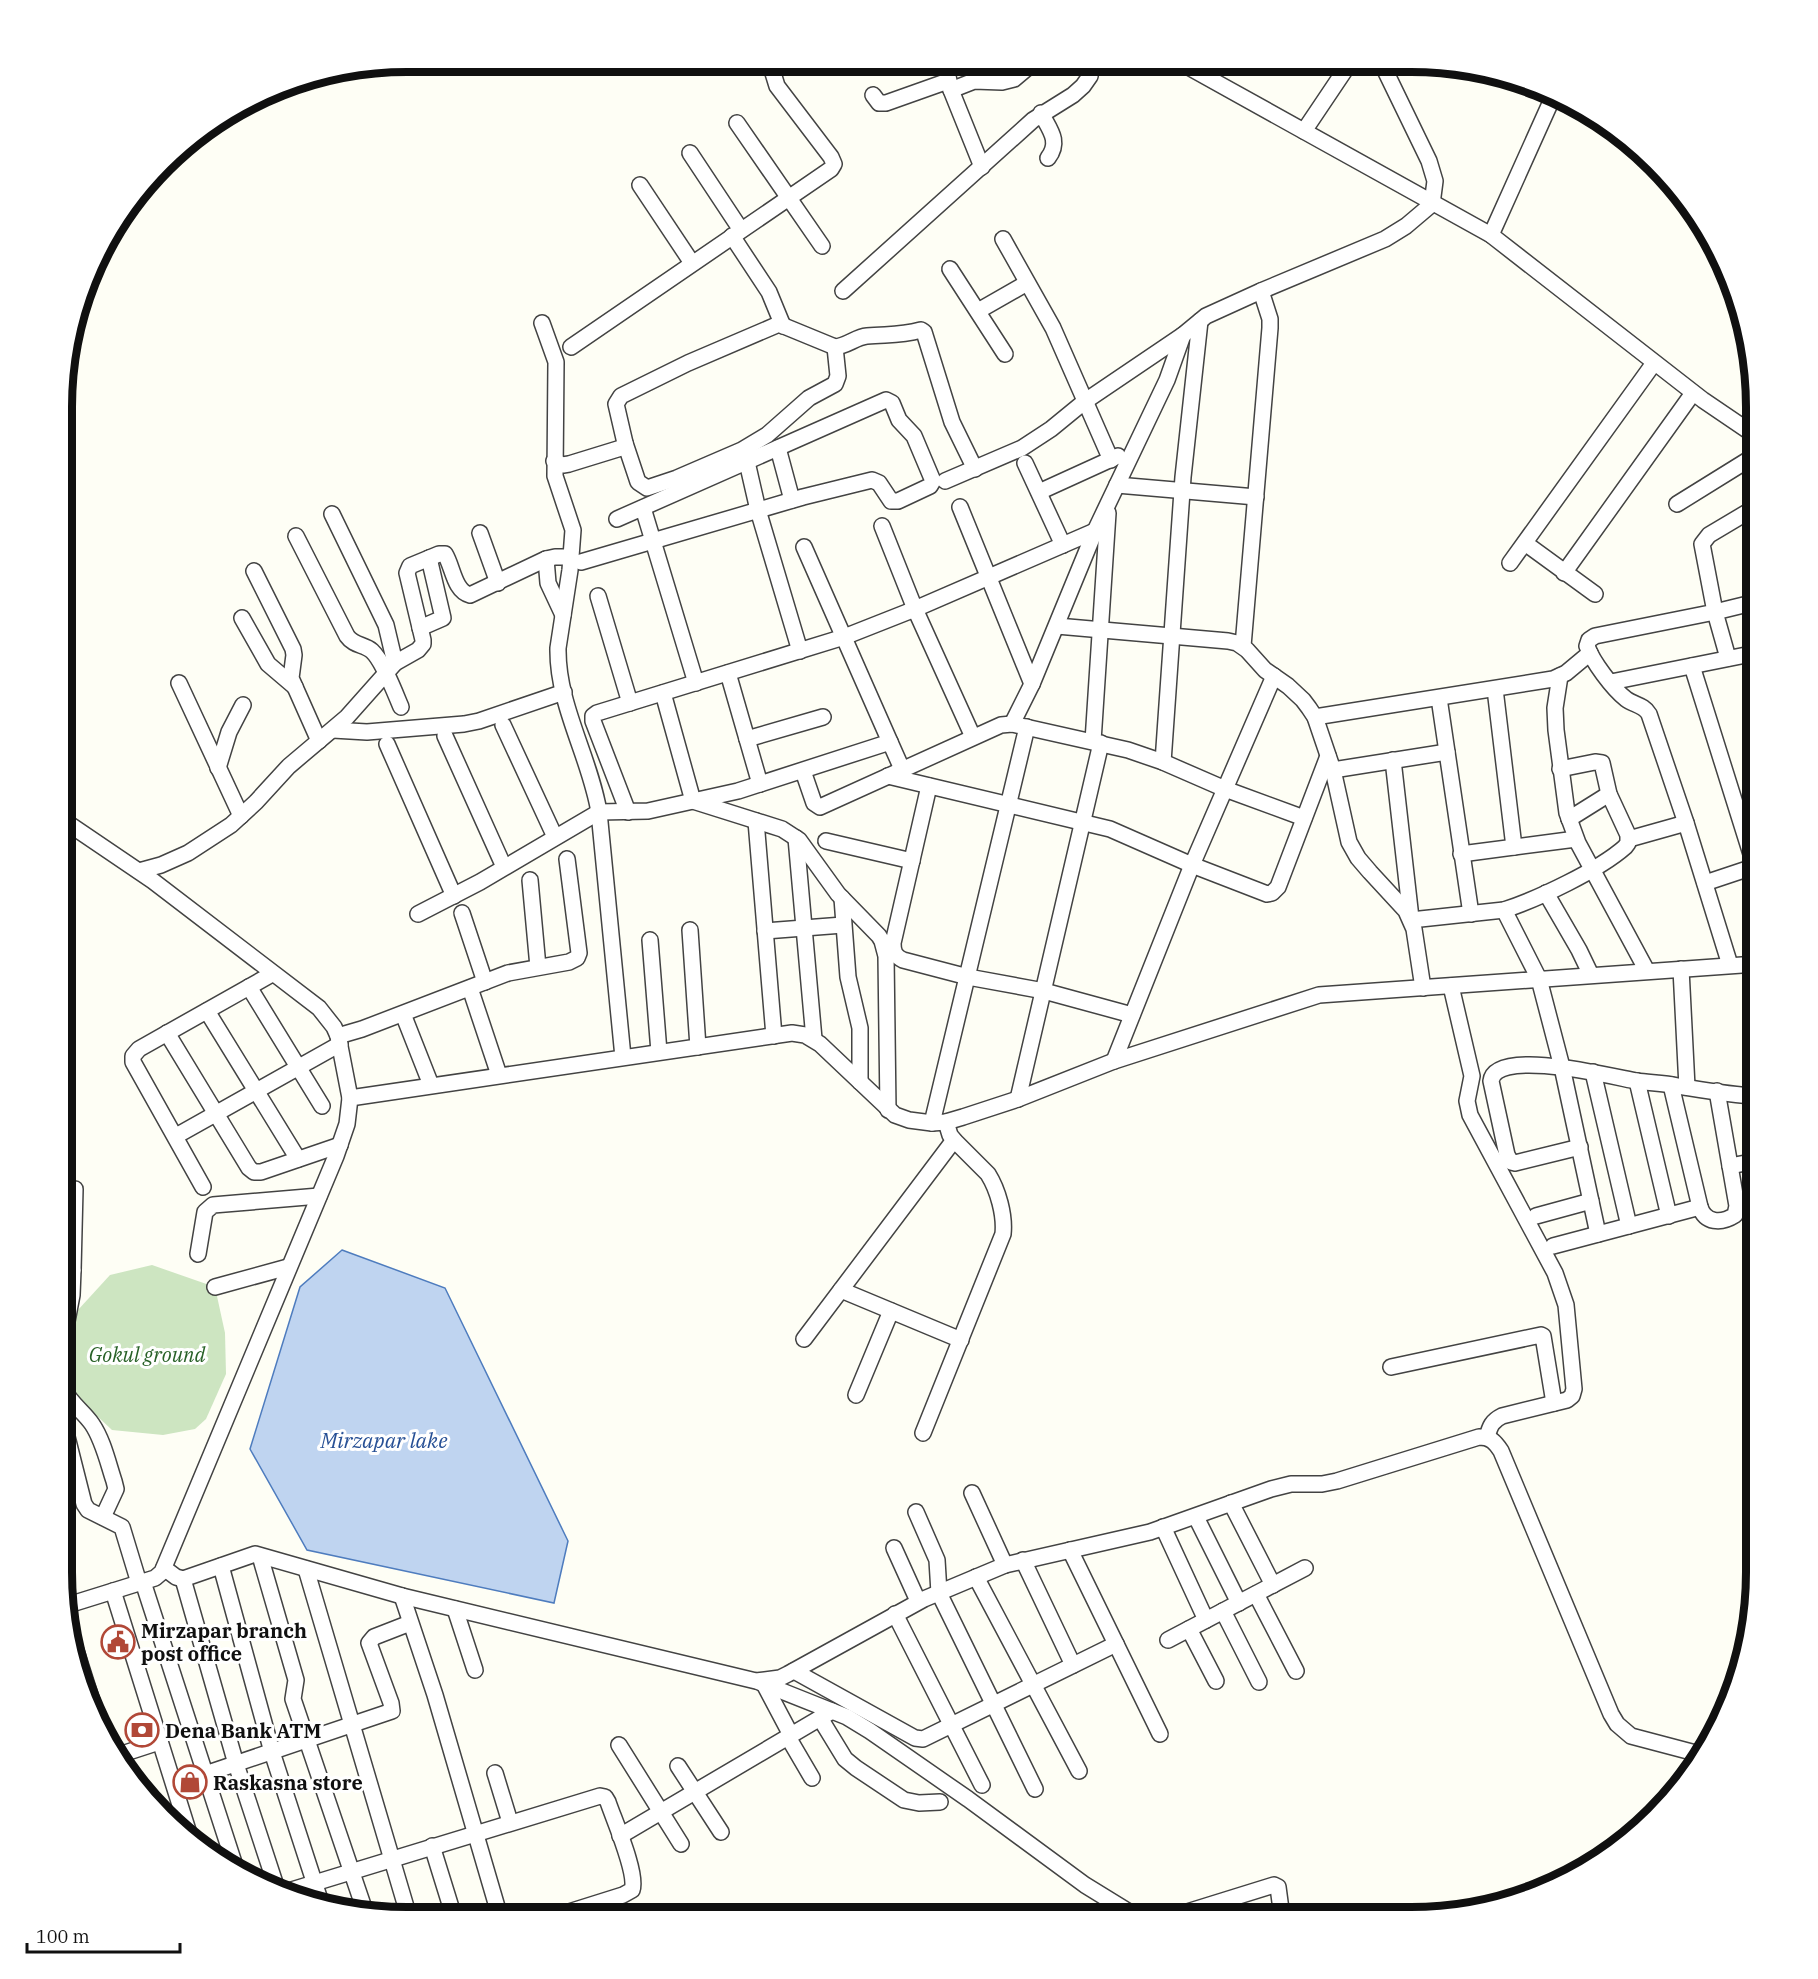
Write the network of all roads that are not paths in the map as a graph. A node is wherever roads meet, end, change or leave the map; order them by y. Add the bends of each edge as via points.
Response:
1 (773, 72) edge
2 (947, 72) edge
3 (1022, 72) edge
4 (1091, 72) edge
5 (1203, 72) edge
6 (1338, 72) edge
7 (1386, 72) edge
8 (949, 86) junction
9 (873, 96) dead end
10 (1550, 103) edge
11 (1041, 113) junction
12 (737, 123) dead end
13 (1304, 131) junction
14 (690, 153) dead end
15 (1048, 158) dead end
16 (982, 166) junction
17 (640, 185) dead end
18 (788, 197) junction
19 (1432, 204) junction
20 (736, 233) junction
21 (1491, 236) junction
22 (1003, 239) dead end
23 (822, 246) dead end
24 (692, 263) junction
25 (950, 268) dead end
26 (1027, 283) junction
27 (843, 291) dead end
28 (1261, 291) junction
29 (978, 311) junction
30 (1200, 321) junction
31 (542, 323) dead end
32 (783, 326) junction
33 (1183, 335) junction
34 (571, 347) dead end
35 (835, 347) junction
36 (1005, 354) dead end
37 (1654, 363) junction
38 (1693, 393) junction
39 (1084, 402) junction
40 (1746, 429) edge
41 (625, 443) junction
42 (778, 448) junction
43 (1134, 449) junction
44 (1111, 460) junction
45 (554, 461) junction
46 (1746, 461) edge
47 (747, 462) junction
48 (1025, 463) dead end
49 (975, 469) junction
50 (945, 481) dead end
51 (1117, 485) junction
52 (1039, 492) junction
53 (1182, 492) junction
54 (1257, 496) junction
55 (792, 500) junction
56 (1108, 503) junction
57 (1677, 504) dead end
58 (960, 507) dead end
59 (642, 508) junction
60 (758, 510) junction
61 (1746, 513) edge
62 (332, 514) dead end
63 (617, 519) dead end
64 (882, 526) dead end
65 (1095, 531) junction
66 (480, 533) dead end
67 (296, 536) dead end
68 (653, 540) junction
69 (1526, 543) junction
70 (1063, 544) junction
71 (804, 547) dead end
72 (429, 558) junction
73 (546, 559) junction
74 (576, 559) junction
75 (1510, 563) dead end
76 (254, 571) dead end
77 (1564, 573) junction
78 (988, 576) junction
79 (498, 583) junction
80 (1595, 594) dead end
81 (598, 596) dead end
82 (1746, 604) edge
83 (915, 609) junction
84 (1715, 612) junction
85 (563, 615) junction
86 (242, 618) dead end
87 (1057, 626) junction
88 (420, 628) junction
89 (1099, 629) junction
90 (1172, 635) junction
91 (844, 636) junction
92 (1243, 646) junction
93 (800, 651) junction
94 (1590, 653) junction
95 (1728, 658) junction
96 (1746, 658) edge
97 (1692, 666) junction
98 (391, 669) junction
99 (728, 673) junction
100 (1274, 676) junction
101 (1560, 676) junction
102 (1611, 682) junction
103 (179, 683) dead end
104 (696, 683) junction
105 (1032, 684) junction
106 (295, 687) junction
107 (1495, 688) junction
108 (564, 692) junction
109 (663, 693) junction
110 (1439, 698) junction
111 (630, 703) junction
112 (243, 705) dead end
113 (401, 707) dead end
114 (823, 717) dead end
115 (1314, 717) junction
116 (503, 725) dead end
117 (1020, 725) junction
118 (333, 730) junction
119 (446, 736) dead end
120 (973, 737) junction
121 (747, 739) junction
122 (319, 741) junction
123 (890, 742) junction
124 (1097, 742) junction
125 (387, 744) dead end
126 (1447, 752) junction
127 (1394, 760) junction
128 (1163, 762) junction
129 (1330, 763) junction
130 (218, 768) junction
131 (1560, 769) junction
132 (803, 771) junction
133 (895, 773) junction
134 (760, 784) junction
135 (929, 786) junction
136 (1225, 789) junction
137 (1609, 794) junction
138 (693, 801) junction
139 (1008, 805) junction
140 (599, 812) junction
141 (628, 812) junction
142 (241, 816) junction
143 (1304, 818) junction
144 (1569, 819) junction
145 (756, 821) junction
146 (1082, 823) junction
147 (1686, 823) junction
148 (72, 826) edge
149 (555, 837) junction
150 (796, 838) junction
151 (1576, 839) junction
152 (1629, 839) junction
153 (1746, 839) edge
154 (826, 841) dead end
155 (1514, 847) junction
156 (1461, 854) junction
157 (567, 859) dead end
158 (912, 861) junction
159 (1192, 865) junction
160 (504, 867) junction
161 (1591, 869) junction
162 (139, 871) junction
163 (1746, 871) edge
164 (530, 880) dead end
165 (1705, 883) junction
166 (1546, 892) junction
167 (454, 896) junction
168 (842, 898) junction
169 (1504, 910) junction
170 (462, 913) dead end
171 (418, 914) dead end
172 (1471, 914) junction
173 (1411, 920) junction
174 (843, 925) junction
175 (804, 928) junction
176 (690, 930) dead end
177 (765, 931) junction
178 (650, 940) dead end
179 (1746, 964) edge
180 (1730, 965) junction
181 (538, 968) junction
182 (1681, 969) junction
183 (1647, 971) junction
184 (272, 974) junction
185 (1592, 975) junction
186 (968, 977) junction
187 (1539, 979) junction
188 (485, 982) junction
189 (1451, 986) junction
190 (249, 987) junction
191 (470, 988) junction
192 (1423, 988) junction
193 (1044, 991) junction
194 (207, 1011) junction
195 (403, 1014) junction
196 (1132, 1016) junction
197 (167, 1033) junction
198 (774, 1036) junction
199 (814, 1039) junction
200 (339, 1040) junction
201 (699, 1047) junction
202 (659, 1052) junction
203 (623, 1057) junction
204 (1114, 1061) junction
205 (298, 1067) junction
206 (1562, 1067) junction
207 (1593, 1072) junction
208 (500, 1075) junction
209 (1637, 1081) junction
210 (860, 1082) junction
211 (431, 1085) junction
212 (1679, 1086) junction
213 (256, 1091) junction
214 (1717, 1091) junction
215 (1746, 1095) edge
216 (350, 1098) junction
217 (1018, 1099) junction
218 (321, 1106) dead end
219 (888, 1110) junction
220 (216, 1113) junction
221 (939, 1122) junction
222 (176, 1137) junction
223 (954, 1140) junction
224 (1580, 1147) junction
225 (338, 1151) junction
226 (298, 1159) junction
227 (1746, 1163) edge
228 (1730, 1167) junction
229 (203, 1187) dead end
230 (75, 1190) dead end
231 (319, 1196) junction
232 (1591, 1201) junction
233 (1700, 1207) junction
234 (1536, 1216) dead end
235 (1669, 1216) junction
236 (72, 1225) edge
237 (1629, 1226) junction
238 (1599, 1234) junction
239 (1553, 1246) dead end
240 (198, 1254) dead end
241 (288, 1267) junction
242 (215, 1287) dead end
243 (841, 1290) junction
244 (891, 1311) junction
245 (804, 1339) dead end
246 (961, 1340) junction
247 (1391, 1367) dead end
248 (856, 1395) dead end
249 (1554, 1403) junction
250 (72, 1404) edge
251 (923, 1433) dead end
252 (1487, 1437) junction
253 (72, 1458) edge
254 (972, 1493) dead end
255 (1231, 1503) junction
256 (916, 1512) dead end
257 (103, 1517) junction
258 (1196, 1517) junction
259 (1163, 1527) junction
260 (894, 1548) dead end
261 (1070, 1550) junction
262 (260, 1556) junction
263 (1023, 1560) junction
264 (1005, 1565) junction
265 (221, 1566) junction
266 (164, 1568) junction
267 (306, 1569) junction
268 (1305, 1569) dead end
269 (976, 1577) junction
270 (183, 1579) junction
271 (141, 1583) junction
272 (1273, 1585) junction
273 (113, 1591) junction
274 (939, 1593) junction
275 (1256, 1594) junction
276 (402, 1596) junction
277 (918, 1601) junction
278 (74, 1603) edge
279 (1239, 1603) junction
280 (455, 1609) junction
281 (1224, 1611) junction
282 (895, 1614) junction
283 (1206, 1620) junction
284 (410, 1623) junction
285 (1189, 1629) junction
286 (1168, 1640) dead end
287 (1116, 1644) junction
288 (1073, 1665) junction
289 (474, 1670) dead end
290 (794, 1671) junction
291 (1296, 1671) dead end
292 (1216, 1681) dead end
293 (1259, 1682) dead end
294 (760, 1683) junction
295 (1033, 1685) junction
296 (994, 1704) junction
297 (826, 1714) junction
298 (351, 1725) junction
299 (951, 1725) junction
300 (1160, 1734) dead end
301 (790, 1736) junction
302 (307, 1740) junction
303 (159, 1742) junction
304 (619, 1745) dead end
305 (272, 1752) junction
306 (1693, 1752) edge
307 (125, 1753) edge
308 (236, 1764) junction
309 (678, 1766) dead end
310 (1079, 1772) dead end
311 (495, 1773) dead end
312 (205, 1774) junction
313 (812, 1778) dead end
314 (982, 1785) dead end
315 (1035, 1789) dead end
316 (695, 1792) junction
317 (940, 1802) dead end
318 (661, 1812) junction
319 (510, 1822) junction
320 (184, 1823) edge
321 (721, 1832) dead end
322 (474, 1833) junction
323 (620, 1836) junction
324 (681, 1844) dead end
325 (432, 1846) junction
326 (232, 1858) edge
327 (390, 1859) junction
328 (352, 1870) junction
329 (274, 1879) edge
330 (314, 1882) junction
331 (296, 1888) edge
332 (318, 1896) edge
333 (363, 1904) edge
334 (406, 1907) edge
335 (451, 1907) edge
336 (497, 1907) edge
337 (584, 1907) edge
338 (1121, 1907) edge
339 (1204, 1907) edge
340 (1281, 1907) edge

1 - 18 street via 777,86 834,164
2 - 8 street
3 - 8 street via 1002,82 974,81
4 - 11 street via 1073,95
5 - 13 street
6 - 13 street
7 - 19 street via 1429,162 1435,181
8 - 9 street via 886,103 879,103
8 - 16 street
10 - 21 street
11 - 15 street via 1055,144
11 - 16 street
12 - 18 street
13 - 19 street
14 - 20 street
16 - 27 street
17 - 24 street
18 - 20 street
18 - 23 street
19 - 21 street
19 - 28 street via 1385,239
20 - 24 street
20 - 32 street
21 - 37 street
22 - 26 street
24 - 34 street
25 - 29 street
26 - 29 street
26 - 39 street via 1053,328
28 - 30 street
28 - 54 street via 1270,328
29 - 36 street
30 - 33 street
30 - 53 street
31 - 45 street via 556,362
32 - 35 street
32 - 41 street via 776,325 720,349 621,396 616,404
33 - 39 street
33 - 43 street via 1167,380
35 - 41 street via 835,384 808,398 767,435 742,450 647,488 638,482
35 - 49 street via 866,336 924,332 952,422
37 - 38 street
37 - 69 street
38 - 40 street
38 - 77 street
39 - 44 street
39 - 49 street via 1022,448
41 - 45 street via 569,464
42 - 47 street
42 - 55 street
42 - 55 street via 889,401 914,436 933,481 898,501 891,501 879,483 872,480
43 - 44 street
43 - 51 street
44 - 52 street
45 - 74 street via 555,476 573,527
46 - 57 street
47 - 59 street
47 - 60 street
48 - 52 street
49 - 50 street
51 - 53 street
51 - 56 street
52 - 70 street
53 - 54 street
53 - 90 street
54 - 92 street
55 - 60 street
56 - 65 street
56 - 89 street
58 - 78 street
59 - 63 street
59 - 68 street
60 - 68 street
60 - 93 street
61 - 84 street via 1709,535 1702,544
62 - 98 street via 386,625
64 - 83 street
65 - 70 street
65 - 87 street
66 - 79 street
67 - 98 street via 347,636
68 - 74 street
68 - 104 street
69 - 75 street
69 - 77 street
70 - 78 street
71 - 91 street
72 - 79 street via 445,554 466,595
72 - 88 street via 408,569
72 - 88 street via 443,618
73 - 74 street
73 - 79 street
73 - 85 street via 548,583
74 - 85 street
76 - 106 street via 293,649 291,678
77 - 80 street
78 - 83 street
78 - 105 street
81 - 111 street
82 - 84 street
83 - 91 street
83 - 120 street
84 - 94 street via 1595,636 1587,642
84 - 95 street
85 - 108 street via 557,659
86 - 106 street via 268,664
87 - 89 street
87 - 105 street
88 - 98 street via 421,647
89 - 90 street
89 - 124 street
90 - 92 street
90 - 128 street
91 - 93 street
91 - 123 street
92 - 100 street
93 - 99 street
94 - 101 street
94 - 102 street
95 - 96 street
95 - 97 street
97 - 102 street
97 - 153 street
98 - 113 street
98 - 118 street
99 - 104 street
99 - 121 street
100 - 115 street via 1304,700
100 - 136 street
101 - 107 street
101 - 131 street via 1555,708
102 - 147 street via 1649,714
103 - 130 street
104 - 109 street
105 - 117 street
106 - 122 street
107 - 110 street
107 - 155 street
108 - 118 street via 464,724 367,732
108 - 140 street
109 - 111 street
109 - 138 street
110 - 115 street
110 - 126 street
111 - 141 street via 592,718
112 - 130 street via 229,732
114 - 121 street
115 - 129 street
116 - 149 street
117 - 120 street via 1001,725
117 - 124 street
117 - 139 street
118 - 122 street
119 - 160 street
120 - 133 street
121 - 134 street
122 - 142 street
123 - 132 street
123 - 133 street
124 - 128 street
124 - 146 street
125 - 167 street
126 - 127 street
126 - 156 street
127 - 129 street
127 - 173 street
128 - 136 street
129 - 143 street
129 - 173 street via 1349,842
130 - 142 street
131 - 137 street via 1599,762 1604,766
131 - 144 street
132 - 133 street via 814,803 820,807
132 - 134 street
133 - 135 street
134 - 138 street
135 - 139 street
135 - 158 street
136 - 143 street
136 - 159 street
137 - 144 street
137 - 152 street
138 - 141 street
138 - 145 street
139 - 146 street
139 - 186 street
140 - 141 street
140 - 149 street
140 - 203 street
142 - 162 street via 198,848
143 - 159 street via 1278,887 1272,893 1262,893
144 - 151 street
145 - 150 street
145 - 177 street
146 - 159 street via 1110,830
146 - 193 street
147 - 152 street
147 - 165 street
148 - 162 street
149 - 160 street
150 - 168 street
150 - 175 street
151 - 155 street
151 - 161 street
152 - 161 street via 1621,850
154 - 158 street
155 - 156 street
156 - 172 street
157 - 181 street via 579,953 573,960
158 - 186 street via 894,953 903,960
159 - 196 street
160 - 167 street
161 - 166 street
161 - 183 street
162 - 184 street
163 - 165 street
164 - 181 street
165 - 180 street
166 - 169 street
166 - 185 street
167 - 171 street
168 - 174 street
168 - 219 street via 879,936 885,948
169 - 172 street
169 - 187 street
170 - 188 street
172 - 173 street
173 - 192 street
174 - 175 street
174 - 210 street via 848,977 860,1028
175 - 177 street
175 - 199 street
176 - 201 street
177 - 198 street
178 - 202 street
179 - 180 street
180 - 182 street
181 - 188 street
182 - 183 street
182 - 212 street
183 - 185 street
184 - 190 street
184 - 200 street via 319,1008
185 - 187 street
186 - 193 street
186 - 221 street
187 - 189 street
187 - 206 street
188 - 191 street
189 - 192 street
189 - 249 street via 1472,1076 1467,1101 1470,1115 1551,1265 1566,1305 1574,1389 1567,1400
190 - 194 street
190 - 205 street
191 - 195 street
191 - 208 street
192 - 204 street via 1319,995
193 - 196 street
193 - 217 street
194 - 197 street
194 - 213 street
195 - 200 street
195 - 211 street
196 - 204 street
197 - 220 street
197 - 222 street via 140,1049 133,1062
198 - 199 street via 792,1033
198 - 201 street
199 - 210 street
200 - 205 street
200 - 216 street
201 - 202 street
202 - 203 street
203 - 208 street
204 - 217 street
205 - 213 street
205 - 218 street
206 - 207 street
206 - 224 street
206 - 224 street via 1533,1064 1506,1068 1492,1076 1507,1155 1515,1162
207 - 209 street
207 - 237 street
208 - 211 street
209 - 212 street
209 - 235 street
210 - 219 street
211 - 216 street
212 - 214 street
212 - 233 street
213 - 220 street
213 - 226 street
214 - 215 street
214 - 228 street
216 - 225 street via 347,1125
217 - 221 street
219 - 221 street via 909,1120
220 - 222 street
220 - 226 street via 254,1172
221 - 223 street
222 - 229 street
223 - 243 street
223 - 246 street via 992,1180 1005,1223
224 - 232 street
225 - 226 street
225 - 231 street
227 - 228 street
228 - 233 street via 1737,1201 1735,1215 1710,1220
230 - 236 street
231 - 240 street via 213,1205 206,1212
231 - 241 street
232 - 234 street
232 - 238 street
233 - 235 street
235 - 237 street
237 - 238 street
238 - 239 street
241 - 242 street
241 - 266 street
243 - 244 street
243 - 245 street
244 - 246 street
244 - 248 street
246 - 251 street
247 - 249 street via 1541,1335
249 - 252 street via 1502,1416 1490,1425
250 - 257 street via 92,1423 114,1481 116,1489
252 - 255 street via 1337,1481 1271,1488
252 - 306 street via 1502,1451 1617,1724 1631,1736
253 - 257 street via 82,1499 88,1510
254 - 264 street
255 - 258 street
255 - 272 street
256 - 274 street via 937,1560
257 - 271 street via 125,1531
258 - 259 street
258 - 279 street
259 - 261 street
259 - 283 street
260 - 277 street
261 - 263 street
261 - 287 street
262 - 265 street via 250,1555
262 - 267 street
262 - 302 street via 296,1680 292,1695
263 - 264 street
263 - 288 street
264 - 269 street
265 - 270 street
265 - 305 street
266 - 270 street
266 - 271 street via 159,1576
267 - 276 street
267 - 298 street
268 - 272 street
269 - 274 street
269 - 295 street
270 - 308 street
271 - 273 street
271 - 312 street
272 - 275 street
273 - 278 street
273 - 303 street
274 - 277 street
274 - 296 street
275 - 279 street
275 - 291 street
276 - 280 street
276 - 284 street
277 - 282 street
279 - 281 street
280 - 289 street
280 - 294 street
281 - 283 street
281 - 293 street
282 - 290 street
282 - 299 street
283 - 285 street
284 - 298 street via 374,1637 369,1643 392,1710
284 - 322 street
285 - 286 street
285 - 292 street
287 - 288 street
287 - 300 street
288 - 295 street
290 - 294 street
290 - 299 street via 918,1739
294 - 297 street
294 - 301 street
295 - 296 street
295 - 310 street
296 - 299 street
296 - 315 street
297 - 301 street
297 - 317 street via 845,1759 856,1768 904,1800
297 - 338 street via 847,1717 890,1743
298 - 302 street
298 - 327 street
299 - 314 street
301 - 313 street
301 - 316 street
302 - 305 street
302 - 328 street
303 - 307 street
303 - 320 street
304 - 318 street
305 - 308 street
305 - 330 street
308 - 312 street
308 - 329 street
309 - 316 street
311 - 319 street
312 - 326 street
316 - 318 street
316 - 321 street
318 - 323 street
318 - 324 street
319 - 322 street
319 - 323 street via 600,1796 608,1802
322 - 325 street
322 - 336 street
323 - 337 street via 633,1876 632,1890
325 - 327 street
325 - 335 street
327 - 328 street
327 - 334 street
328 - 330 street
328 - 333 street
330 - 331 street
330 - 332 street
339 - 340 street via 1274,1886 1278,1887

